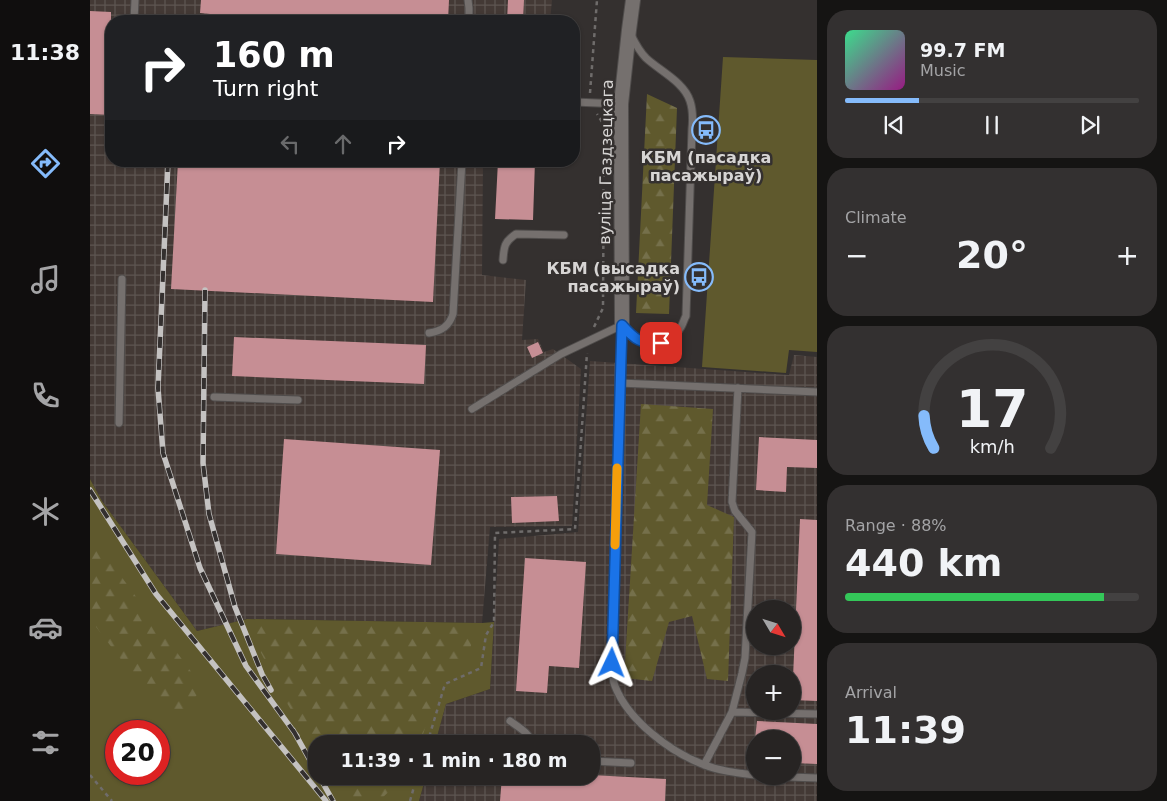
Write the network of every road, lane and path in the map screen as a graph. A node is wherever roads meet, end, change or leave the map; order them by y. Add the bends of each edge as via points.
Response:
1 (135, 0) edge
2 (468, 0) edge
3 (597, 0) edge
4 (633, 0) edge
5 (134, 15) edge
6 (469, 15) edge
7 (629, 30) junction
8 (580, 102) edge
9 (590, 103) junction
10 (622, 104) junction
11 (462, 167) edge
12 (564, 235) dead end
13 (503, 260) dead end
14 (122, 279) dead end
15 (622, 325) junction
16 (429, 333) dead end
17 (587, 341) junction
18 (620, 383) junction
19 (738, 388) junction
20 (817, 392) edge
21 (214, 398) dead end
22 (298, 400) dead end
23 (472, 409) dead end
24 (119, 423) dead end
25 (732, 712) junction
26 (817, 714) edge
27 (510, 721) dead end
28 (430, 735) edge
29 (528, 735) edge
30 (600, 761) edge
31 (631, 763) dead end
32 (704, 765) junction
33 (90, 775) edge
34 (746, 775) edge
35 (801, 777) edge
36 (817, 778) edge
37 (414, 785) edge
38 (112, 801) edge
39 (410, 801) edge

1 - 5 lane
2 - 6 lane
3 - 9 path
4 - 7 street, вуліца Газдзецкага
7 - 10 street, вуліца Газдзецкага
7 - 15 lane via 645,57 681,87 690,100 693,121 686,316 672,338 661,343 639,341
8 - 9 lane
9 - 10 lane
9 - 17 path via 604,125 603,308
10 - 15 street, вуліца Газдзецкага
11 - 16 lane via 453,314 447,326
12 - 13 lane via 516,234 504,245
14 - 24 lane
15 - 17 lane
15 - 18 lane
17 - 23 lane
17 - 28 path via 575,529 495,532 494,622 486,635 481,668 444,684
18 - 19 lane
18 - 32 lane via 614,684 636,718 687,758
19 - 20 lane
19 - 25 lane via 732,502 752,532 745,658
21 - 22 lane
25 - 26 lane
25 - 32 lane
27 - 29 lane
30 - 31 lane
32 - 34 lane
33 - 38 path
35 - 36 lane
37 - 39 path

